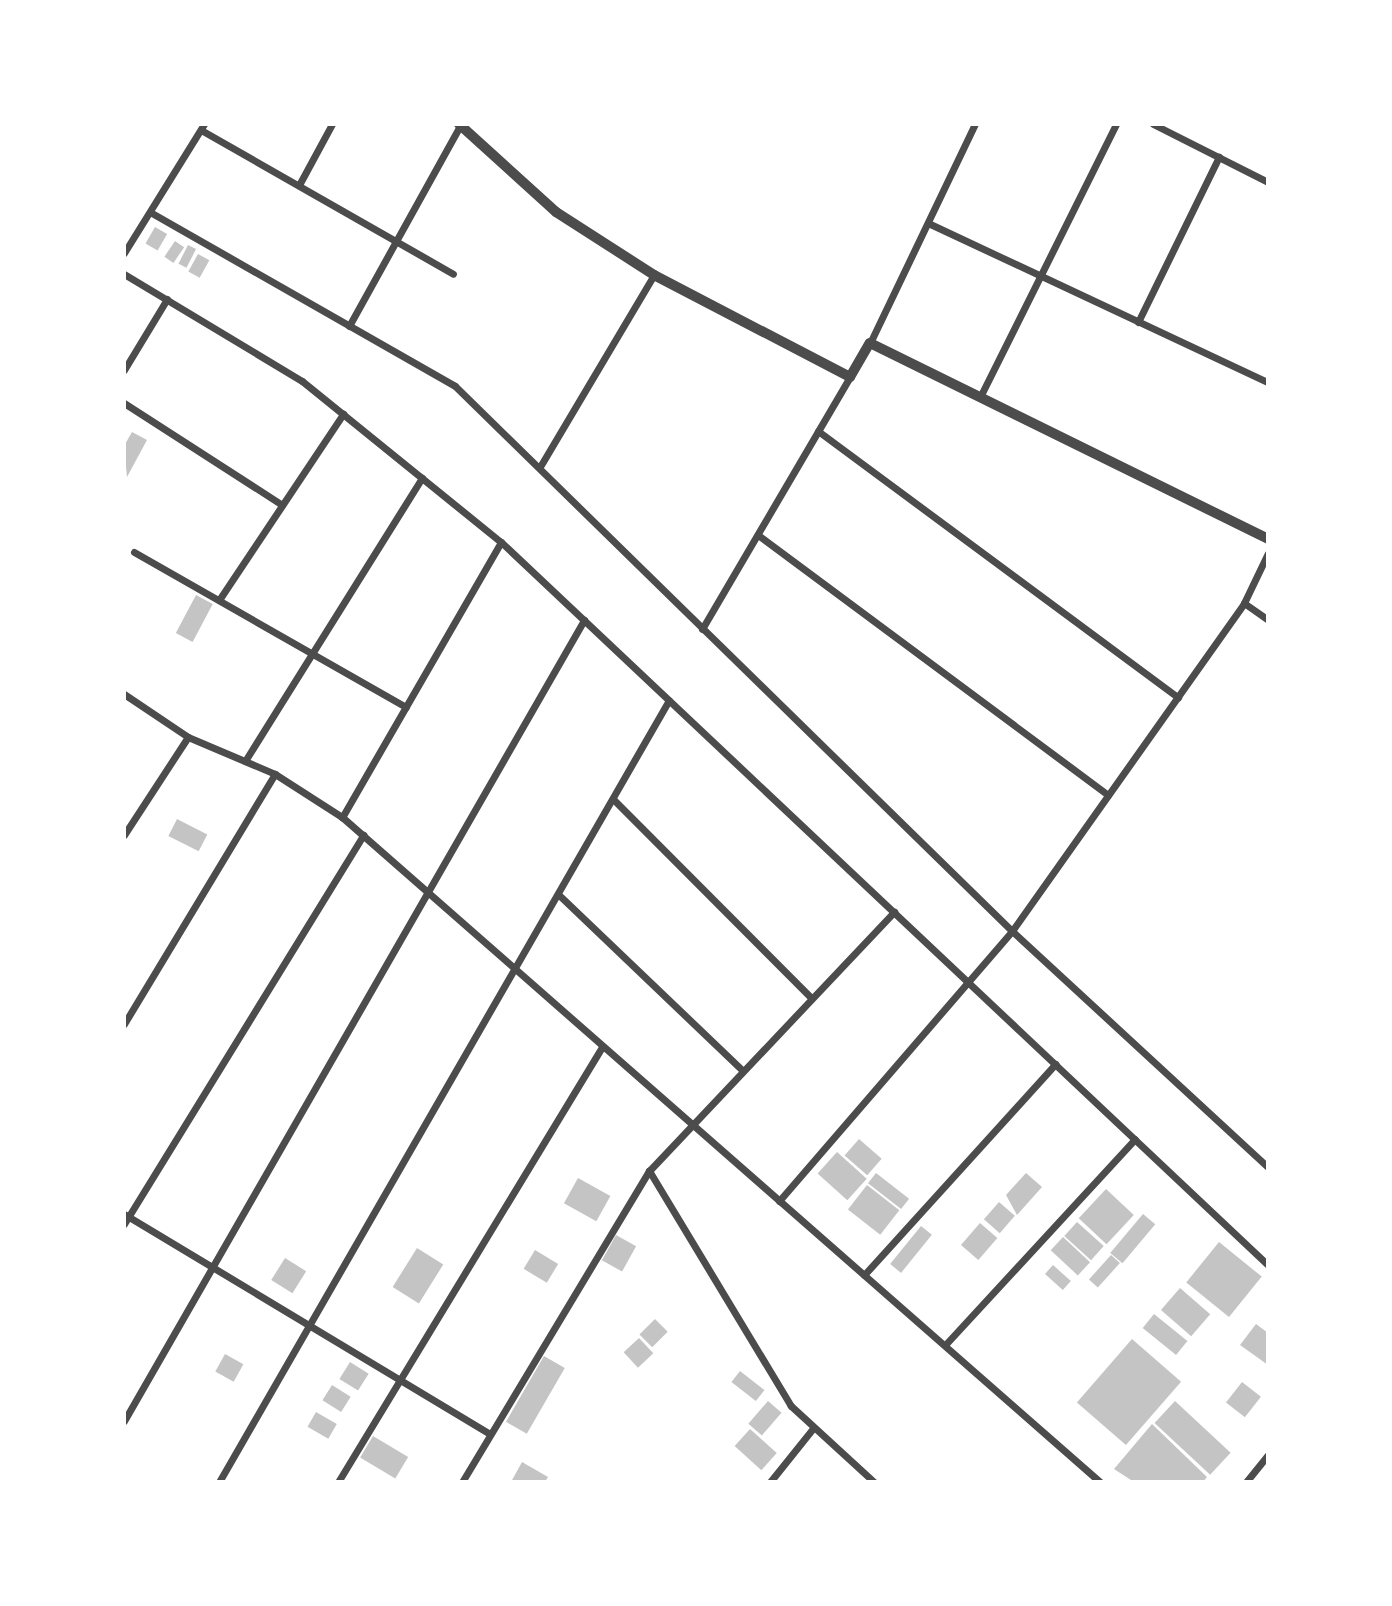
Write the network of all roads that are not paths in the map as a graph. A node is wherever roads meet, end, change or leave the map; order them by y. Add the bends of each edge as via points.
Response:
1 (332, 124) edge
2 (975, 124) edge
3 (1116, 124) edge
4 (1153, 124) edge
5 (460, 125) edge
6 (203, 127) edge
7 (1219, 158) junction
8 (1268, 182) edge
9 (299, 186) junction
10 (150, 212) junction
11 (928, 223) junction
12 (396, 240) junction
13 (124, 253) edge
14 (124, 274) edge
15 (453, 274) dead end
16 (654, 275) junction
17 (1041, 276) junction
18 (167, 299) junction
19 (1138, 322) junction
20 (349, 326) junction
21 (870, 343) junction
22 (124, 370) edge
23 (850, 377) junction
24 (1268, 382) edge
25 (980, 397) junction
26 (124, 402) edge
27 (343, 414) junction
28 (818, 431) junction
29 (541, 465) junction
30 (422, 478) junction
31 (282, 505) junction
32 (758, 535) junction
33 (1268, 539) edge
34 (501, 542) junction
35 (134, 552) dead end
36 (1268, 553) edge
37 (219, 600) junction
38 (1244, 603) junction
39 (584, 620) junction
40 (1268, 620) edge
41 (702, 629) junction
42 (312, 654) junction
43 (124, 695) edge
44 (1178, 697) junction
45 (669, 700) junction
46 (406, 707) junction
47 (187, 737) junction
48 (245, 761) junction
49 (275, 774) junction
50 (1108, 795) junction
51 (613, 800) junction
52 (342, 817) junction
53 (124, 835) edge
54 (363, 835) junction
55 (431, 895) junction
56 (560, 896) junction
57 (894, 912) junction
58 (1012, 931) junction
59 (517, 972) junction
60 (971, 984) junction
61 (811, 998) junction
62 (124, 1024) edge
63 (602, 1047) junction
64 (1055, 1064) junction
65 (741, 1069) junction
66 (688, 1123) junction
67 (1135, 1139) junction
68 (1268, 1167) edge
69 (649, 1171) junction
70 (779, 1201) junction
71 (126, 1218) edge
72 (1268, 1265) edge
73 (214, 1268) junction
74 (864, 1275) junction
75 (310, 1326) junction
76 (945, 1345) junction
77 (400, 1380) junction
78 (124, 1421) edge
79 (814, 1427) junction
80 (491, 1434) junction
81 (1268, 1455) edge
82 (219, 1482) edge
83 (338, 1482) edge
84 (462, 1482) edge
85 (770, 1482) edge
86 (874, 1482) edge
87 (1100, 1482) edge
88 (1246, 1482) edge

1 - 9 street
2 - 11 street
3 - 17 street
4 - 7 street
5 - 12 street
5 - 16 street via 556,212
6 - 9 street
6 - 10 street
7 - 8 street
7 - 19 street
9 - 12 street
10 - 13 street
10 - 20 street
11 - 17 street
11 - 21 street
12 - 15 street
12 - 20 street
14 - 18 street
16 - 23 street
16 - 29 street
17 - 19 street
17 - 25 street
18 - 22 street
18 - 27 street via 302,381
19 - 24 street
20 - 29 street via 455,386
21 - 23 street
21 - 25 street
23 - 28 street
25 - 33 street
26 - 31 street
27 - 30 street
27 - 31 street
28 - 32 street
28 - 44 street
29 - 41 street
30 - 34 street
30 - 42 street
31 - 37 street
32 - 41 street
32 - 50 street
34 - 39 street
34 - 46 street
35 - 37 street
36 - 38 street
37 - 42 street
38 - 40 street
38 - 44 street
39 - 45 street
39 - 55 street
41 - 58 street
42 - 46 street
42 - 48 street
43 - 47 street
44 - 50 street
45 - 51 street
45 - 57 street
46 - 52 street
47 - 48 street
47 - 53 street
48 - 49 street
49 - 52 street
49 - 62 street
50 - 58 street
51 - 56 street
51 - 61 street
52 - 54 street
54 - 55 street
54 - 71 street
55 - 59 street
55 - 73 street
56 - 59 street
56 - 65 street
57 - 60 street
57 - 61 street
58 - 60 street
58 - 68 street
59 - 63 street
59 - 75 street
60 - 64 street
60 - 70 street
61 - 65 street
63 - 66 street
63 - 77 street
64 - 67 street
64 - 74 street
65 - 66 street
66 - 69 street
66 - 70 street
67 - 72 street
67 - 76 street
69 - 79 street via 791,1406
69 - 80 street
70 - 74 street
71 - 73 street
73 - 75 street
73 - 78 street
74 - 76 street
75 - 77 street
75 - 82 street
76 - 87 street
77 - 80 street
77 - 83 street
79 - 85 street
79 - 86 street
80 - 84 street
81 - 88 street

